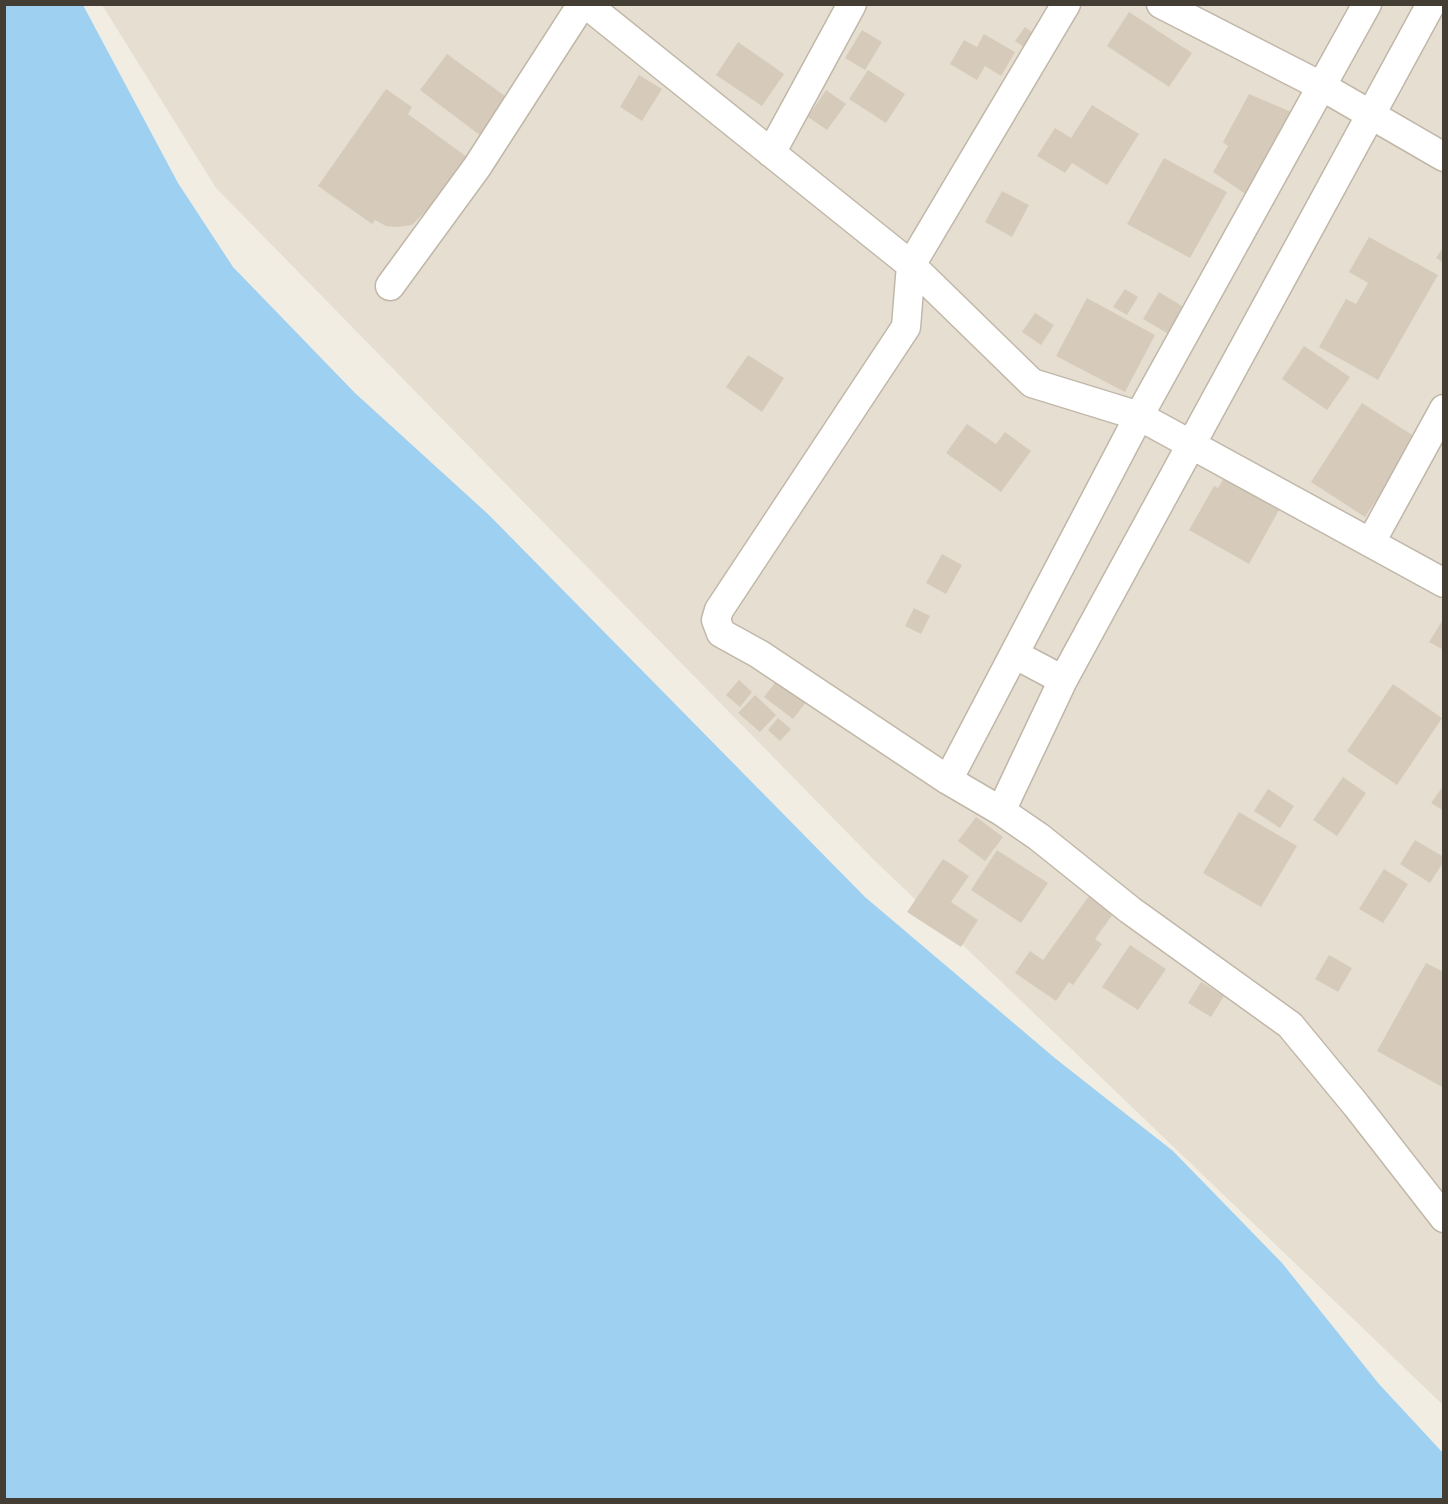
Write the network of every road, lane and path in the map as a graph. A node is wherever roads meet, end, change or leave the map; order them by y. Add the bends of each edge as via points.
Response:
1 (584, 4) edge
2 (852, 4) edge
3 (1066, 4) edge
4 (1161, 4) edge
5 (1367, 4) edge
6 (1431, 4) edge
7 (1323, 87) junction
8 (1371, 114) junction
9 (771, 153) junction
10 (1443, 157) edge
11 (911, 265) junction
12 (390, 286) dead end
13 (1443, 409) edge
14 (1139, 416) junction
15 (1191, 444) junction
16 (1371, 542) junction
17 (1443, 583) edge
18 (1014, 654) junction
19 (1063, 680) junction
20 (948, 780) junction
21 (1001, 811) junction
22 (1443, 1218) edge

1 - 9 street
1 - 12 street via 477,167
2 - 9 street
3 - 11 street
4 - 7 street
5 - 7 street
6 - 8 street
7 - 8 street
7 - 14 street
8 - 10 street
8 - 15 street
9 - 11 street
11 - 14 street via 1032,383
11 - 20 street via 906,327 718,610 716,620 721,633 759,654
13 - 16 street
14 - 15 street
14 - 18 street
15 - 16 street
15 - 19 street
16 - 17 street
18 - 19 street
18 - 20 street
19 - 21 street
20 - 21 street
21 - 22 street via 1290,1025

